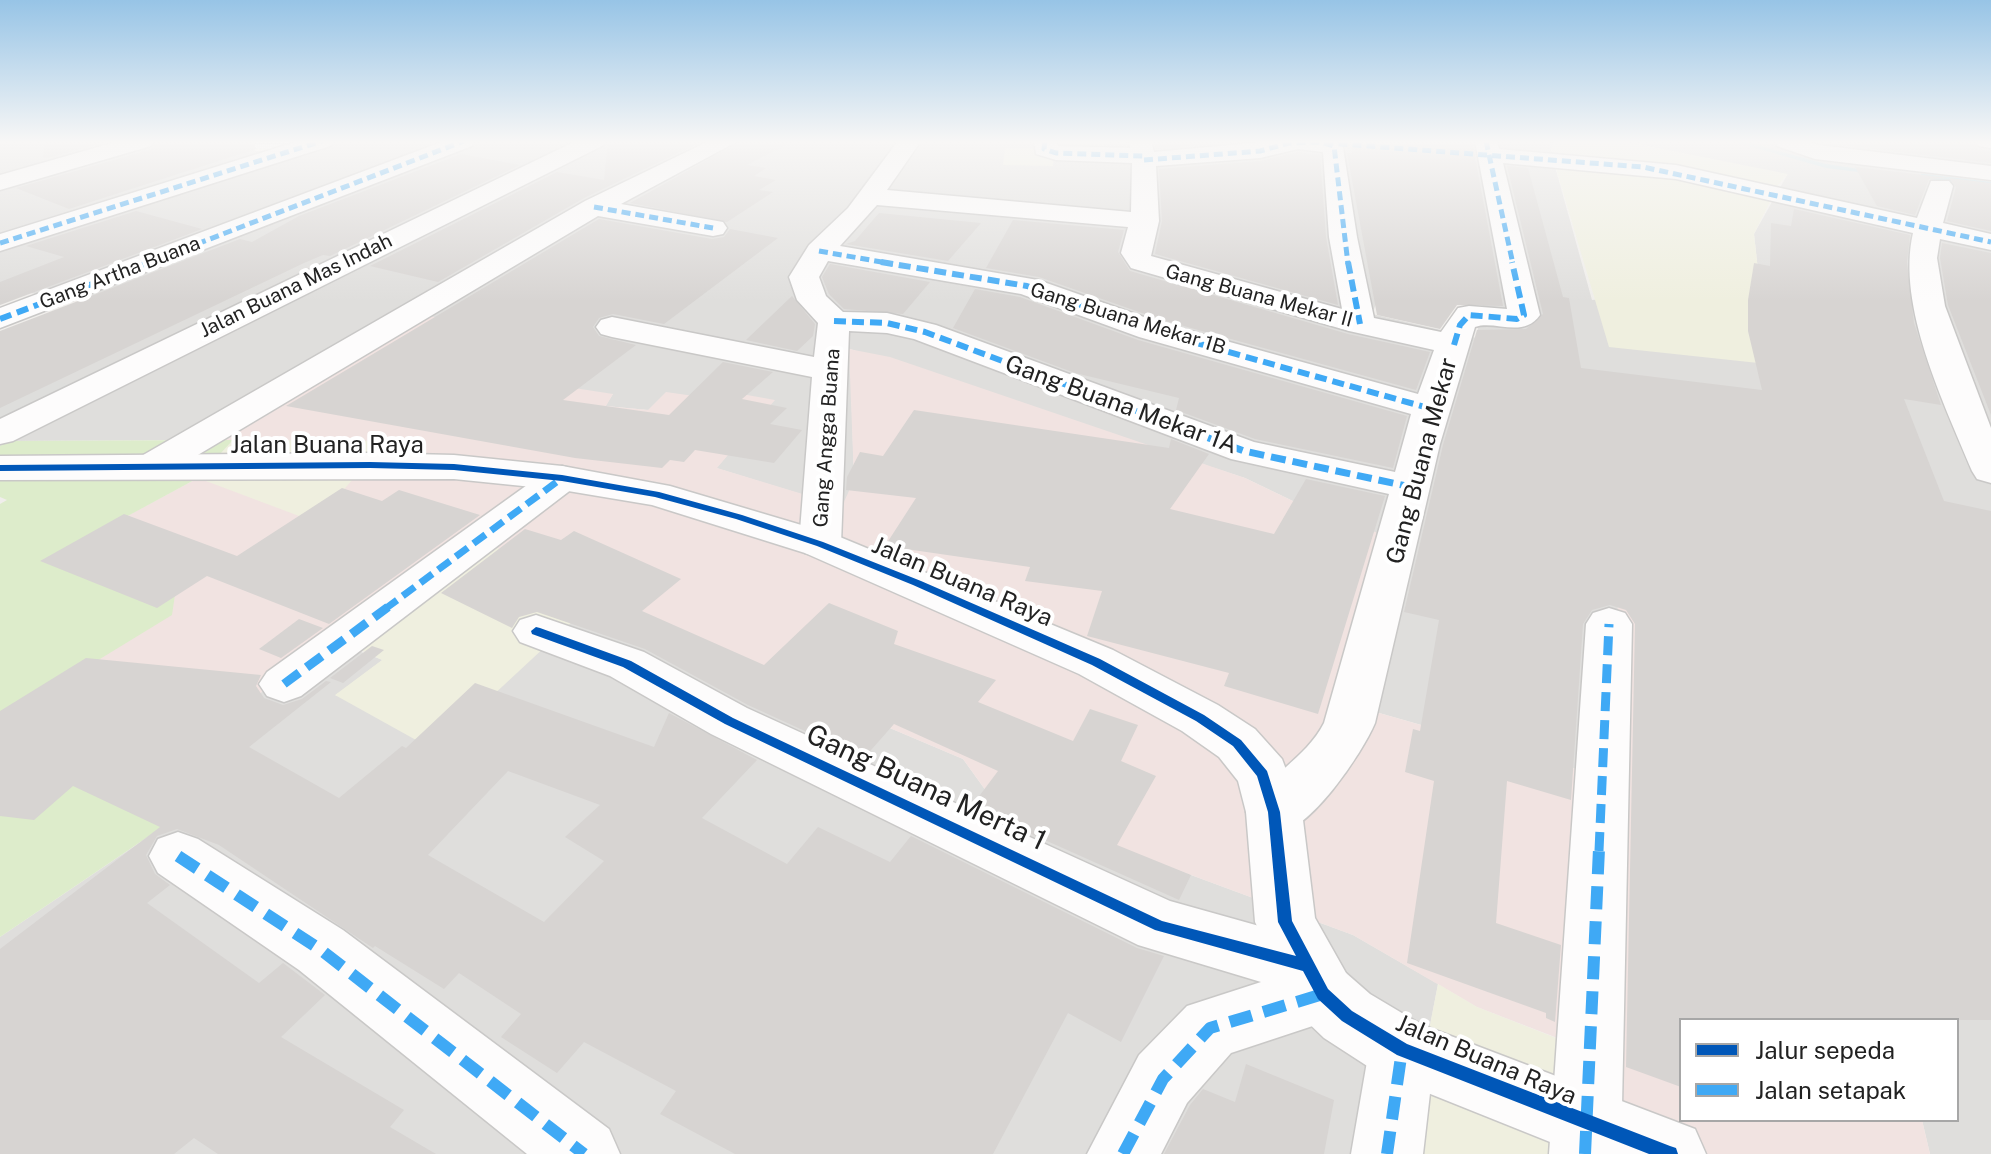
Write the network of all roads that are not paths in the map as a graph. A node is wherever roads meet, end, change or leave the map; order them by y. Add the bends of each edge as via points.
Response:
1 (152, 195) edge
2 (324, 195) edge
3 (484, 195) edge
4 (617, 195) edge
5 (1144, 195) edge
6 (1340, 195) edge
7 (1497, 195) edge
8 (1782, 195) edge
9 (1937, 195) edge
10 (869, 197) joint
11 (594, 207) junction
12 (1146, 221) junction
13 (1927, 226) junction
14 (713, 228) dead end
15 (1991, 242) edge
16 (0, 243) edge
17 (819, 251) junction
18 (0, 319) edge
19 (834, 321) junction
20 (1360, 324) junction
21 (612, 327) dead end
22 (1454, 345) junction
23 (829, 370) junction
24 (1432, 409) junction
25 (0, 433) edge
26 (152, 466) junction
27 (0, 468) edge
28 (1991, 471) edge
29 (562, 478) junction
30 (1411, 487) junction
31 (820, 544) junction
32 (1609, 624) dead end
33 (536, 631) dead end
34 (284, 684) dead end
35 (1274, 812) junction
36 (178, 856) dead end
37 (1314, 980) junction
38 (1402, 1050) junction
39 (1584, 1139) edge
40 (584, 1154) edge
41 (1123, 1154) edge
42 (1387, 1154) edge
43 (1670, 1154) edge

1 - 16 street
2 - 18 street, Gang Artha Buana
3 - 25 street, Jalan Buana Mas Indah
4 - 11 street
5 - 12 street, Gang Buana Mekar II
6 - 20 street
7 - 22 street, Gang Buana Mekar via 1524,315 1469,315
8 - 13 street
9 - 13 street
10 - 12 street
10 - 17 street, Gang Angga Buana
11 - 14 street
11 - 26 street
12 - 20 street, Gang Buana Mekar II via 1135,253 1141,262
13 - 15 street
13 - 28 street via 1923,262 1929,295 1943,347
17 - 19 street, Gang Angga Buana via 804,277 812,300
17 - 24 street, Gang Buana Mekar 1B via 1027,286 1153,331
19 - 23 street, Gang Angga Buana
19 - 30 street, Gang Buana Mekar 1A via 887,323 925,332 1244,451
20 - 22 street, Gang Buana Mekar II
21 - 23 street
22 - 24 street, Gang Buana Mekar
23 - 31 street, Gang Angga Buana
24 - 30 street, Gang Buana Mekar
26 - 27 street, Jalan Buana Raya
26 - 29 street, Jalan Buana Raya via 454,467
29 - 31 street, Jalan Buana Raya via 656,494
29 - 34 street
30 - 35 street, Gang Buana Mekar via 1357,705 1339,745
31 - 35 street, Jalan Buana Raya via 1055,643 1200,718 1237,743 1263,774
32 - 39 street
33 - 37 street, Gang Buana Merta 1 via 627,664 729,721 1160,926
35 - 37 street, Jalan Buana Raya via 1285,922
36 - 40 street via 321,950
37 - 38 street, Jalan Buana Raya via 1347,1016
37 - 41 street via 1210,1028 1163,1079
38 - 39 street, Jalan Buana Raya
38 - 42 street
39 - 43 street, Jalan Buana Raya

